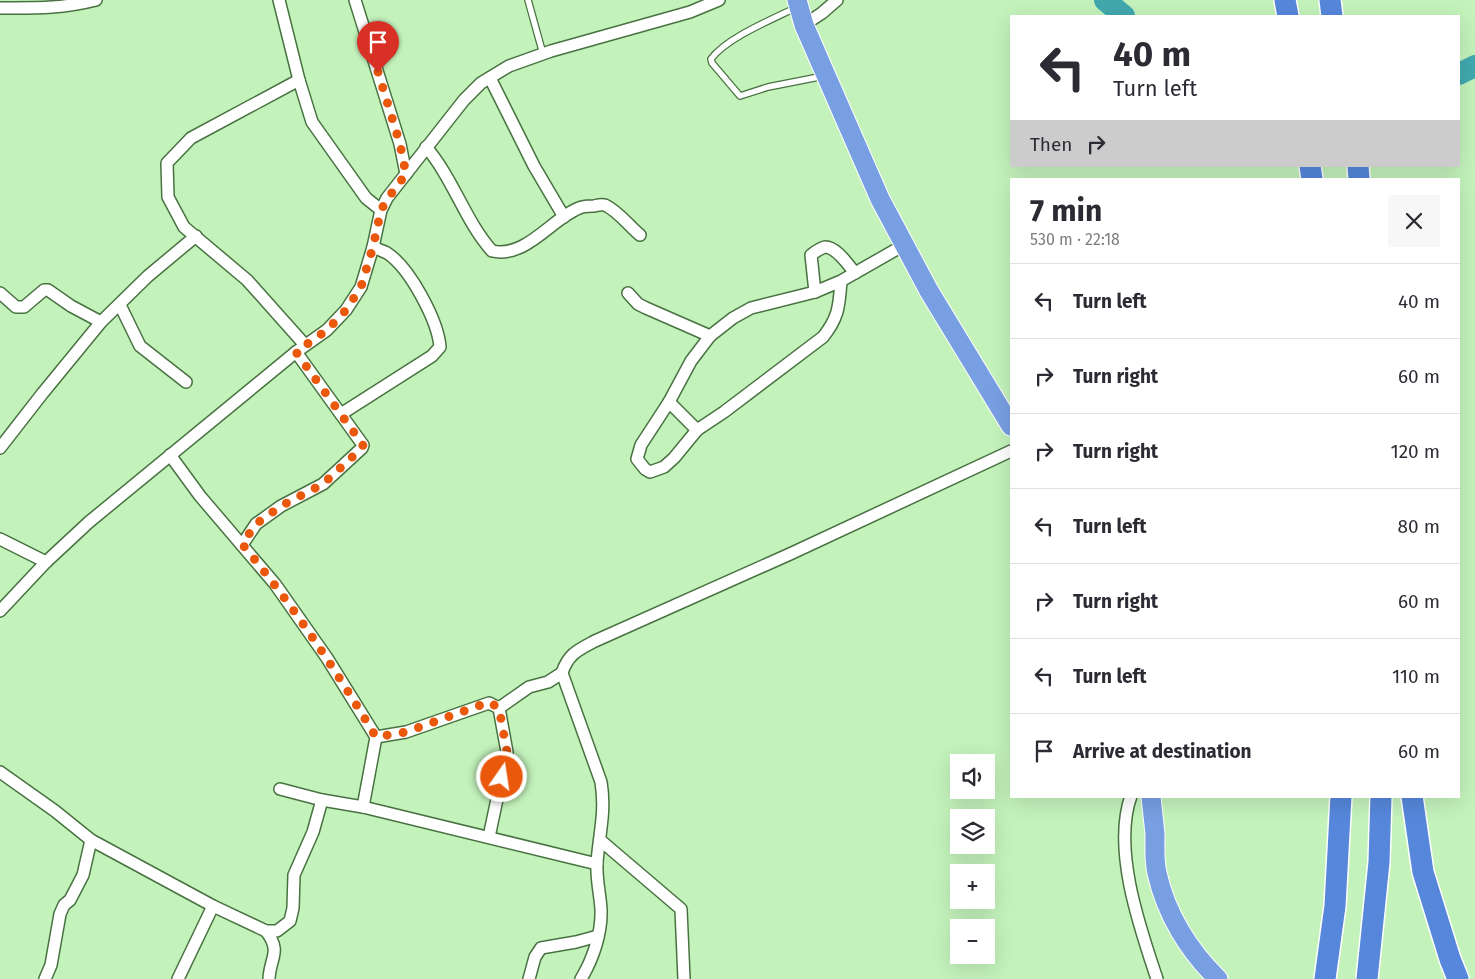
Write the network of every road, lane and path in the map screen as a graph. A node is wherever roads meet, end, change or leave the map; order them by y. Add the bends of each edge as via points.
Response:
1 (96, 0) edge
2 (279, 0) edge
3 (355, 0) edge
4 (528, 0) edge
5 (719, 0) edge
6 (837, 0) edge
7 (1285, 0) edge
8 (1330, 0) edge
9 (798, 3) edge
10 (0, 8) edge
11 (1288, 15) edge
12 (1332, 15) edge
13 (804, 25) junction
14 (542, 54) junction
15 (826, 76) junction
16 (490, 78) junction
17 (299, 80) junction
18 (426, 147) junction
19 (406, 174) junction
20 (381, 210) junction
21 (564, 217) junction
22 (640, 235) dead end
23 (196, 236) junction
24 (904, 245) junction
25 (373, 247) junction
26 (855, 273) junction
27 (841, 282) junction
28 (815, 292) junction
29 (0, 293) edge
30 (628, 293) dead end
31 (120, 305) junction
32 (101, 322) junction
33 (710, 336) junction
34 (305, 345) junction
35 (296, 352) junction
36 (186, 382) dead end
37 (669, 402) junction
38 (341, 414) junction
39 (1010, 424) edge
40 (697, 430) junction
41 (0, 448) edge
42 (1010, 451) edge
43 (170, 455) junction
44 (0, 539) edge
45 (242, 544) junction
46 (46, 562) junction
47 (0, 610) edge
48 (562, 673) junction
49 (499, 708) junction
50 (376, 737) junction
51 (0, 772) edge
52 (280, 789) dead end
53 (1130, 798) edge
54 (1151, 798) edge
55 (1341, 798) edge
56 (1382, 798) edge
57 (1412, 798) edge
58 (322, 800) junction
59 (363, 807) junction
60 (489, 837) junction
61 (91, 840) junction
62 (600, 840) junction
63 (597, 864) junction
64 (213, 906) junction
65 (266, 931) junction
66 (598, 936) junction
67 (45, 979) edge
68 (178, 979) edge
69 (269, 979) edge
70 (530, 979) edge
71 (581, 979) edge
72 (684, 979) edge
73 (1156, 979) edge
74 (1218, 979) edge
75 (1325, 979) edge
76 (1368, 979) edge
77 (1458, 979) edge

1 - 10 street via 50,9
2 - 17 street
3 - 19 street via 400,144
4 - 14 lane
5 - 14 street via 690,12
6 - 13 street
7 - 11 highway
8 - 12 highway
9 - 13 highway
9 - 15 lane via 732,41 714,55 712,63 740,96
13 - 15 highway
14 - 16 street via 509,66
15 - 24 highway via 880,199
16 - 18 street via 464,100
16 - 21 street via 534,166
17 - 20 street via 312,122 366,198
17 - 23 street via 191,138 167,163 168,197 184,227
18 - 19 street
18 - 21 street via 439,162 492,251 500,253 518,248
19 - 20 street
20 - 25 street
21 - 22 street via 582,207 603,204
23 - 31 street via 148,276
23 - 34 street via 247,280
24 - 26 street
24 - 39 highway
25 - 34 street via 361,287 346,310 327,330
25 - 38 street via 387,253 417,287 440,335 440,347 432,356
26 - 27 street
26 - 28 street via 838,253 823,247 811,255
27 - 28 street
27 - 40 street via 834,324 823,337
28 - 33 street via 751,308
29 - 32 street via 16,307 24,307 48,290
30 - 33 street via 638,304
31 - 32 street
31 - 36 street via 140,346
32 - 41 street
33 - 37 street via 691,360
34 - 35 street
35 - 38 street
35 - 43 street
37 - 40 street
37 - 40 street via 641,445 637,459 645,469 650,472 664,467
38 - 45 street via 362,448 323,484 281,506 256,524
42 - 48 street via 595,642 575,652 565,662
43 - 45 street
43 - 46 street
44 - 46 street
45 - 50 street via 317,643
46 - 47 street
48 - 49 street via 548,682 529,687
48 - 62 street via 601,782 604,800
49 - 50 street via 489,702 406,732
49 - 60 street via 507,752
50 - 59 street
51 - 61 street
52 - 58 street
53 - 73 street via 1124,836 1130,887
54 - 74 highway via 1156,872 1169,910 1205,966
55 - 75 highway via 1335,906
56 - 76 highway
57 - 77 highway via 1423,872
58 - 59 street
58 - 65 street via 313,832 294,875 290,921 277,931
59 - 60 street
60 - 63 street
61 - 64 street
61 - 67 street via 83,875 60,914 51,965
62 - 63 street
62 - 72 street via 682,909
63 - 66 street via 601,911
64 - 65 street
64 - 68 street
65 - 69 street via 275,948
66 - 70 street via 541,948 535,957
66 - 71 street via 591,962

